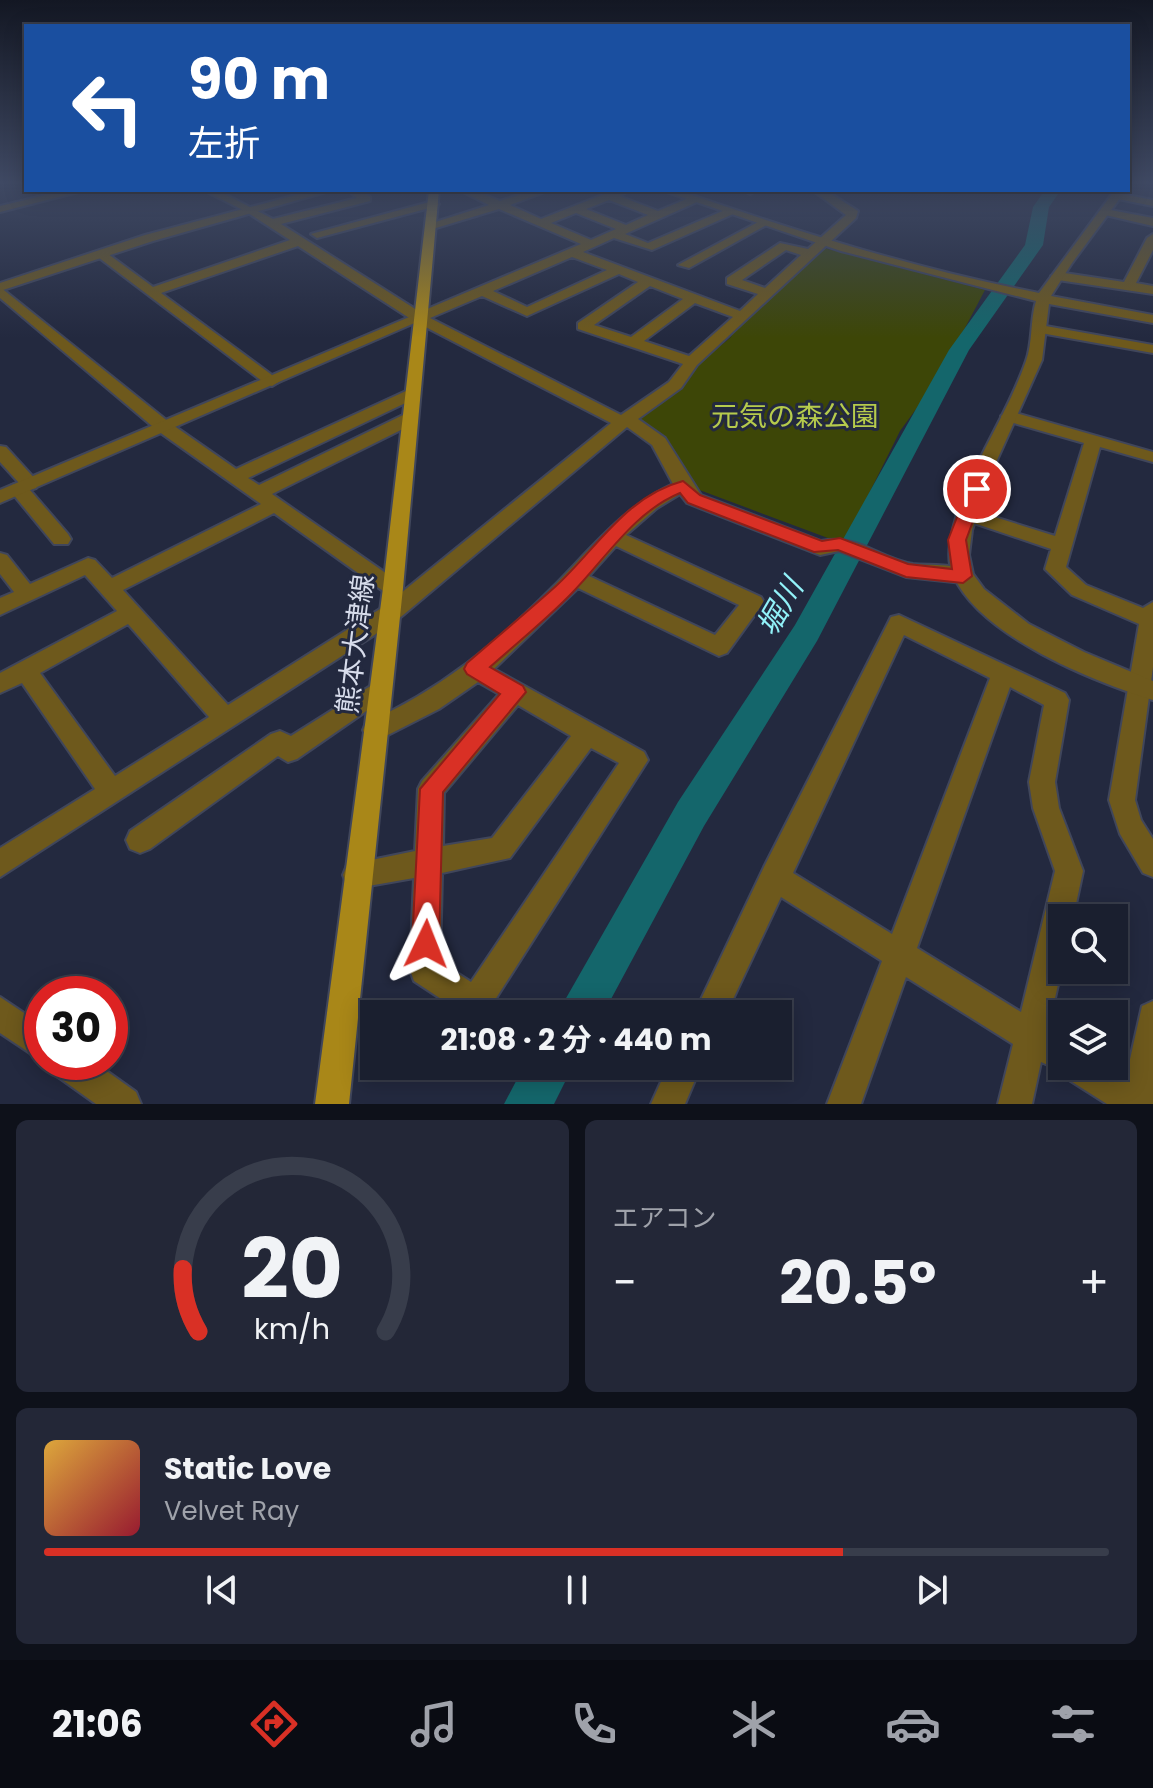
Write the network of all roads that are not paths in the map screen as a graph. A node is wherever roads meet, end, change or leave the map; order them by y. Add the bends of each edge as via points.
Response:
1 (165, 235) edge
2 (290, 235) edge
3 (429, 235) edge
4 (568, 235) edge
5 (613, 235) edge
6 (615, 235) edge
7 (677, 235) edge
8 (742, 235) edge
9 (797, 235) edge
10 (831, 235) edge
11 (1088, 235) edge
12 (1153, 238) edge
13 (300, 241) junction
14 (822, 243) junction
15 (591, 244) junction
16 (571, 252) junction
17 (100, 254) junction
18 (810, 254) junction
19 (684, 265) dead end
20 (618, 270) junction
21 (1058, 276) junction
22 (648, 281) junction
23 (1128, 286) junction
24 (0, 289) edge
25 (481, 290) junction
26 (1153, 290) edge
27 (151, 292) junction
28 (767, 293) junction
29 (693, 298) junction
30 (1043, 300) junction
31 (742, 316) junction
32 (419, 318) junction
33 (1153, 319) edge
34 (1040, 329) junction
35 (633, 343) junction
36 (1153, 349) edge
37 (692, 362) junction
38 (272, 381) junction
39 (412, 394) junction
40 (1009, 416) junction
41 (409, 419) junction
42 (624, 420) junction
43 (164, 427) junction
44 (1093, 440) junction
45 (0, 451) edge
46 (1153, 457) edge
47 (235, 477) junction
48 (683, 486) junction
49 (24, 487) junction
50 (0, 497) edge
51 (267, 499) junction
52 (966, 514) junction
53 (612, 536) junction
54 (61, 539) dead end
55 (1061, 545) junction
56 (0, 560) edge
57 (963, 576) junction
58 (575, 578) junction
59 (109, 588) junction
60 (393, 588) junction
61 (27, 594) junction
62 (0, 607) edge
63 (133, 612) junction
64 (388, 615) junction
65 (1152, 617) edge
66 (475, 669) junction
67 (25, 670) junction
68 (1003, 674) junction
69 (0, 684) edge
70 (1145, 688) edge
71 (380, 689) junction
72 (515, 692) junction
73 (226, 720) junction
74 (375, 730) junction
75 (588, 733) junction
76 (112, 792) junction
77 (140, 840) dead end
78 (0, 864) edge
79 (428, 864) junction
80 (1153, 864) edge
81 (357, 875) junction
82 (774, 877) junction
83 (899, 955) junction
84 (717, 1000) edge
85 (0, 1013) edge
86 (1153, 1017) edge
87 (24, 1031) edge
88 (1033, 1037) junction
89 (1048, 1047) edge
90 (91, 1080) edge
91 (679, 1080) edge
92 (1100, 1080) edge
93 (124, 1104) edge
94 (332, 1104) edge
95 (668, 1104) edge
96 (844, 1104) edge
97 (1015, 1104) edge
98 (1138, 1104) edge

1 - 17 street
2 - 13 street
3 - 32 main road, 熊本大津線
4 - 15 street
5 - 15 street
6 - 7 street via 648,247
8 - 19 street
9 - 14 street
10 - 14 street
11 - 21 street
12 - 23 street
13 - 27 street
13 - 32 street
14 - 18 street
14 - 30 street
15 - 16 street
16 - 20 street
16 - 25 street
17 - 24 street
17 - 27 street
18 - 28 street
18 - 28 street via 784,246 732,281
20 - 22 street
20 - 25 street via 527,312
21 - 23 street
21 - 30 street
22 - 29 street
22 - 35 street via 583,326
23 - 26 street
24 - 43 street
25 - 32 street
27 - 38 street
28 - 31 street
29 - 31 street
29 - 35 street
30 - 33 street
30 - 34 street
31 - 37 street
32 - 38 street
32 - 39 main road, 熊本大津線
32 - 42 street
34 - 36 street
34 - 40 street via 1033,362
35 - 37 street
37 - 42 street via 675,385
38 - 43 street
39 - 41 main road, 熊本大津線
39 - 47 street
40 - 44 street
40 - 52 street
41 - 51 street
41 - 60 main road, 熊本大津線
42 - 48 street via 659,442
42 - 64 street
43 - 47 street
43 - 49 street
44 - 46 street
44 - 55 street
45 - 49 street
47 - 51 street
48 - 53 street via 636,512
48 - 57 street via 694,499 820,548 840,544 906,570
49 - 50 street
49 - 54 street
51 - 59 street
51 - 60 street
52 - 55 street
52 - 57 street via 957,540
53 - 58 street
53 - 58 street via 753,602 719,647
55 - 65 street via 1055,569 1079,590
56 - 61 street
57 - 70 street via 1005,619 1028,634
58 - 66 street
59 - 61 street via 88,565
59 - 63 street
60 - 64 main road, 熊本大津線
61 - 62 street
63 - 67 street
63 - 73 street
64 - 71 main road, 熊本大津線
64 - 73 street
65 - 70 street
66 - 72 street
66 - 74 street via 412,716
67 - 69 street
67 - 76 street
68 - 82 street via 899,623
68 - 83 street
68 - 88 street via 1057,700 1042,782 1069,871
70 - 80 street via 1122,800 1129,825
71 - 74 main road, 熊本大津線
71 - 77 street via 288,751 280,741
72 - 75 street
72 - 79 street via 431,789
73 - 76 street
74 - 81 main road, 熊本大津線
75 - 79 street via 500,849
75 - 79 street via 635,760 475,1003 425,970
76 - 78 street
79 - 81 street
81 - 94 main road, 熊本大津線
82 - 83 street
82 - 84 street
83 - 88 street
83 - 96 street
85 - 87 street
86 - 98 street
88 - 89 street
88 - 97 street
90 - 93 street
91 - 95 street
92 - 98 street

